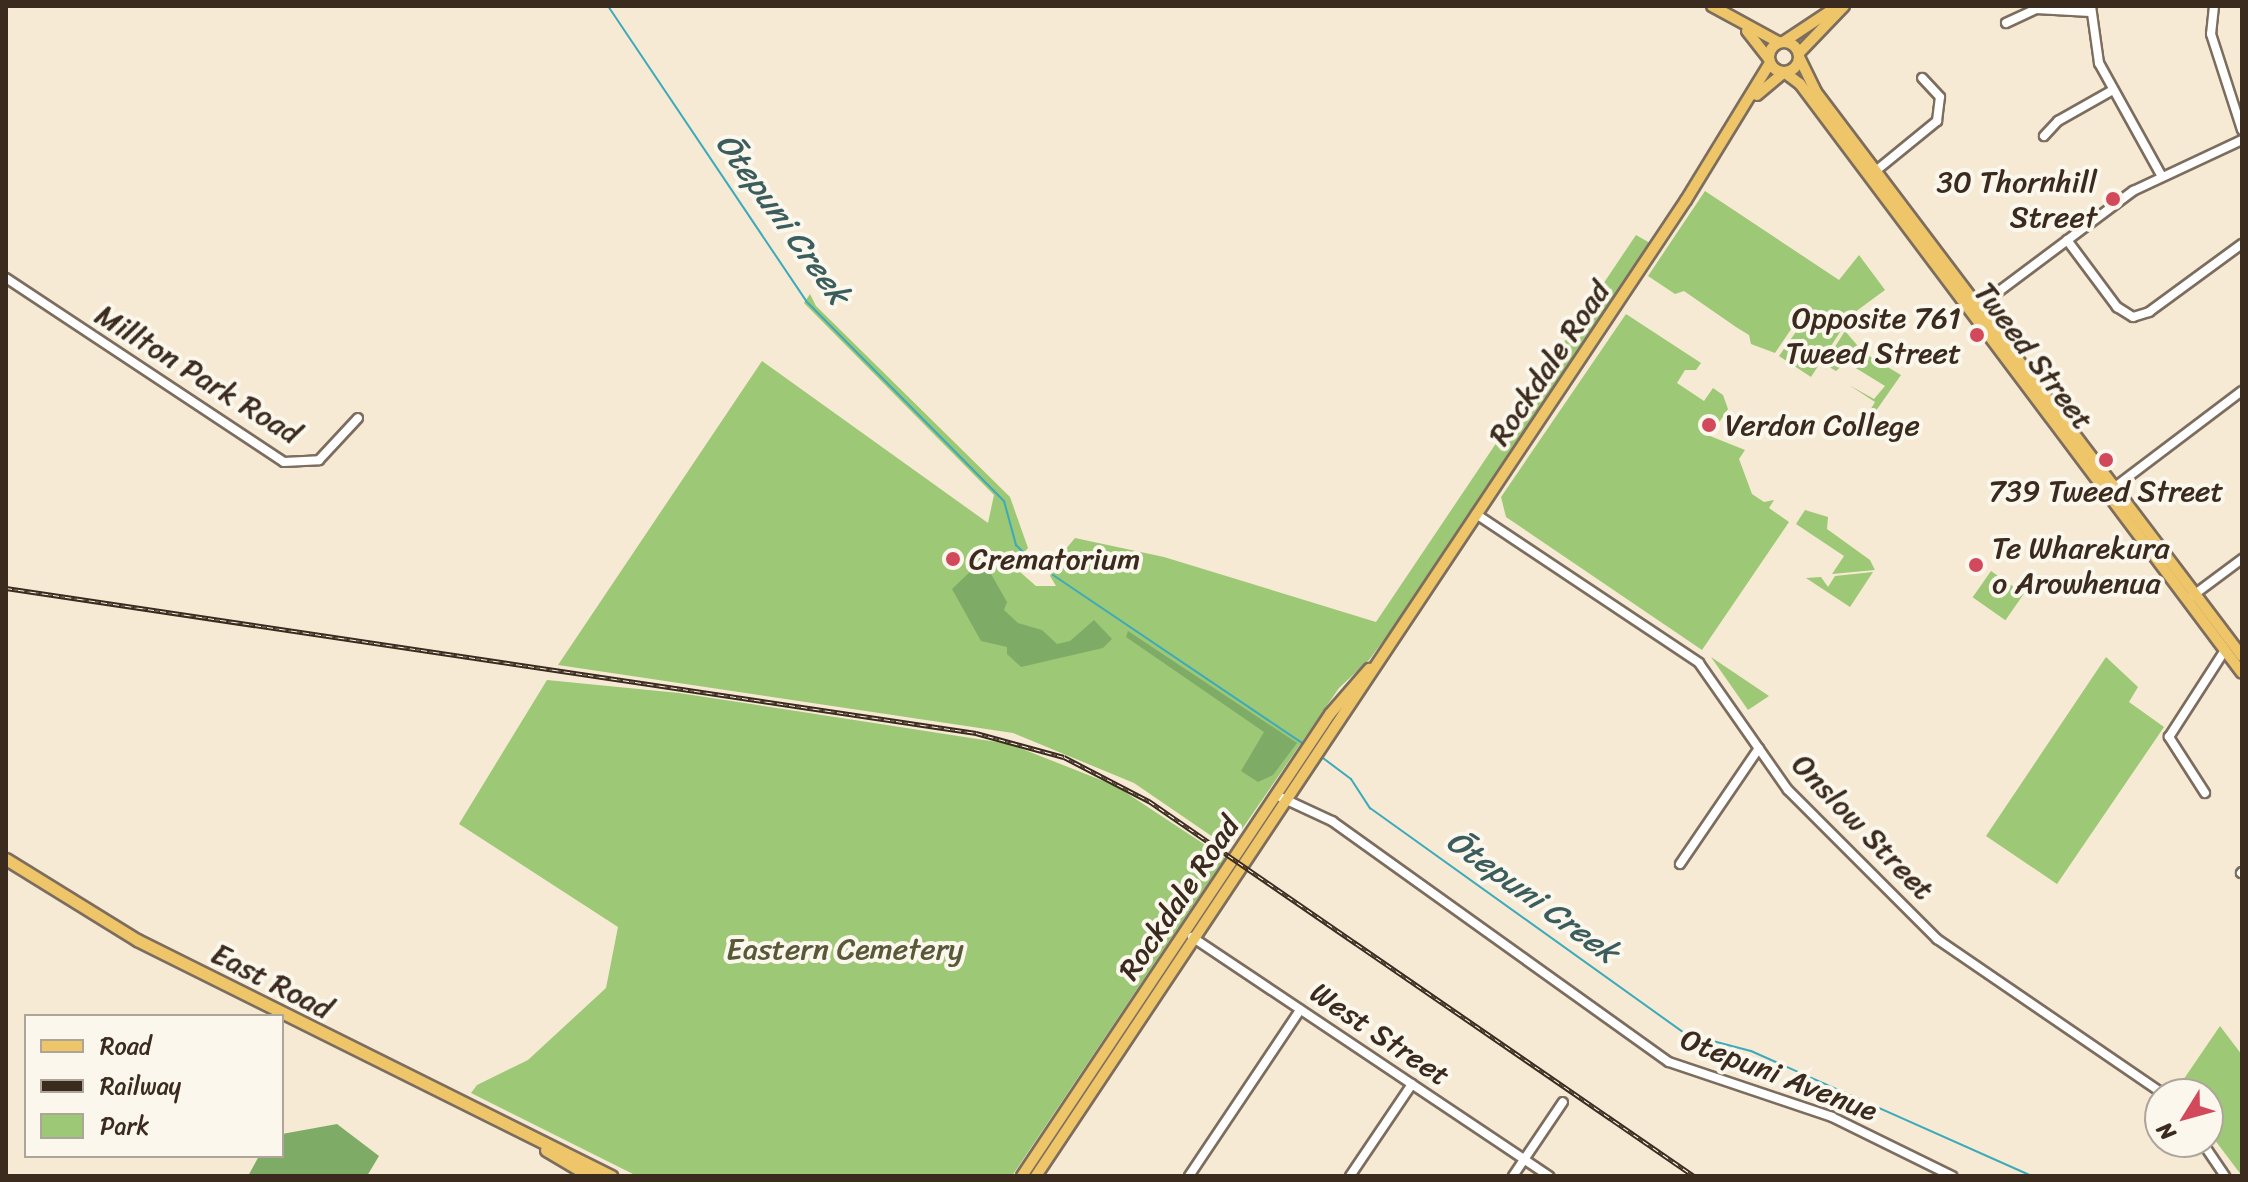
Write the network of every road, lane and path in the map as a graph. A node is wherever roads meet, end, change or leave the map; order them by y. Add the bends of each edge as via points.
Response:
1 (1712, 6) edge
2 (1837, 6) edge
3 (1844, 6) edge
4 (2214, 6) edge
5 (2091, 9) edge
6 (2006, 23) dead end
7 (1743, 26) junction
8 (1782, 42) junction
9 (1799, 55) junction
10 (1769, 61) junction
11 (1784, 72) junction
12 (1922, 78) dead end
13 (2113, 90) junction
14 (1752, 99) junction
15 (2242, 130) edge
16 (2044, 136) dead end
17 (2242, 140) edge
18 (1872, 174) junction
19 (2161, 175) junction
20 (2067, 240) junction
21 (2242, 244) edge
22 (6, 278) edge
23 (1975, 310) junction
24 (2242, 391) edge
25 (358, 418) dead end
26 (2112, 490) junction
27 (1476, 514) junction
28 (2242, 559) edge
29 (2192, 597) junction
30 (2225, 650) junction
31 (2242, 656) edge
32 (2242, 673) edge
33 (1759, 748) junction
34 (1314, 750) junction
35 (2205, 793) dead end
36 (1276, 795) junction
37 (1288, 799) junction
38 (6, 859) edge
39 (1680, 864) dead end
40 (1190, 936) junction
41 (1300, 1010) junction
42 (2144, 1081) edge
43 (1412, 1084) junction
44 (1088, 1088) junction
45 (1563, 1102) dead end
46 (523, 1134) junction
47 (2213, 1158) edge
48 (1524, 1159) junction
49 (590, 1176) edge
50 (611, 1176) edge
51 (1022, 1176) edge
52 (1036, 1176) edge
53 (1189, 1176) edge
54 (1350, 1176) edge
55 (1513, 1176) edge
56 (1549, 1176) edge
57 (1952, 1176) edge
58 (2225, 1176) edge

1 - 7 main road
2 - 8 main road
3 - 9 main road
4 - 15 street via 2211,34
5 - 6 street via 2036,9
5 - 13 street via 2094,49
7 - 8 main road
7 - 10 main road, Tweed Street
8 - 9 main road
8 - 10 main road, Rockdale Road
9 - 11 main road, Rockdale Road
9 - 18 main road, Tweed Street via 1816,92
10 - 11 main road, Tweed Street
10 - 14 main road, Rockdale Road
11 - 14 main road, Rockdale Road
11 - 18 main road, Tweed Street via 1800,84
12 - 18 street via 1940,97 1937,121
13 - 16 street via 2058,121
13 - 19 street
14 - 27 main road, Rockdale Road
17 - 19 street
18 - 23 main road, Tweed Street
19 - 20 street
20 - 21 street via 2117,307 2133,317 2149,312
20 - 23 street
22 - 25 street, Millton Park Road via 284,462 319,460
23 - 26 main road, Tweed Street
24 - 26 street
26 - 29 main road, Tweed Street
27 - 33 street, Onslow Street via 1699,663
27 - 34 main road, Rockdale Road
28 - 29 street
29 - 30 main road, Tweed Street
29 - 31 main road, Tweed Street
30 - 32 main road, Tweed Street
30 - 35 street via 2169,737
33 - 39 street
33 - 42 street, Onslow Street via 1802,806 1937,939
34 - 36 main road, Rockdale Road
34 - 37 main road, Rockdale Road
36 - 37 street, Otepuni Avenue
36 - 40 main road, Rockdale Road
37 - 40 main road, Rockdale Road
37 - 57 street, Otepuni Avenue via 1332,821 1669,1062 1832,1117
38 - 46 highway, East Road via 137,940
40 - 41 street, West Street
40 - 44 main road, Rockdale Road
41 - 43 street, West Street
41 - 53 street
43 - 48 street, West Street
43 - 54 street
44 - 51 main road, Rockdale Road
44 - 52 main road, Rockdale Road
45 - 48 street
46 - 49 highway, East Road
46 - 50 highway, East Road
47 - 58 street
48 - 55 street
48 - 56 street, West Street

